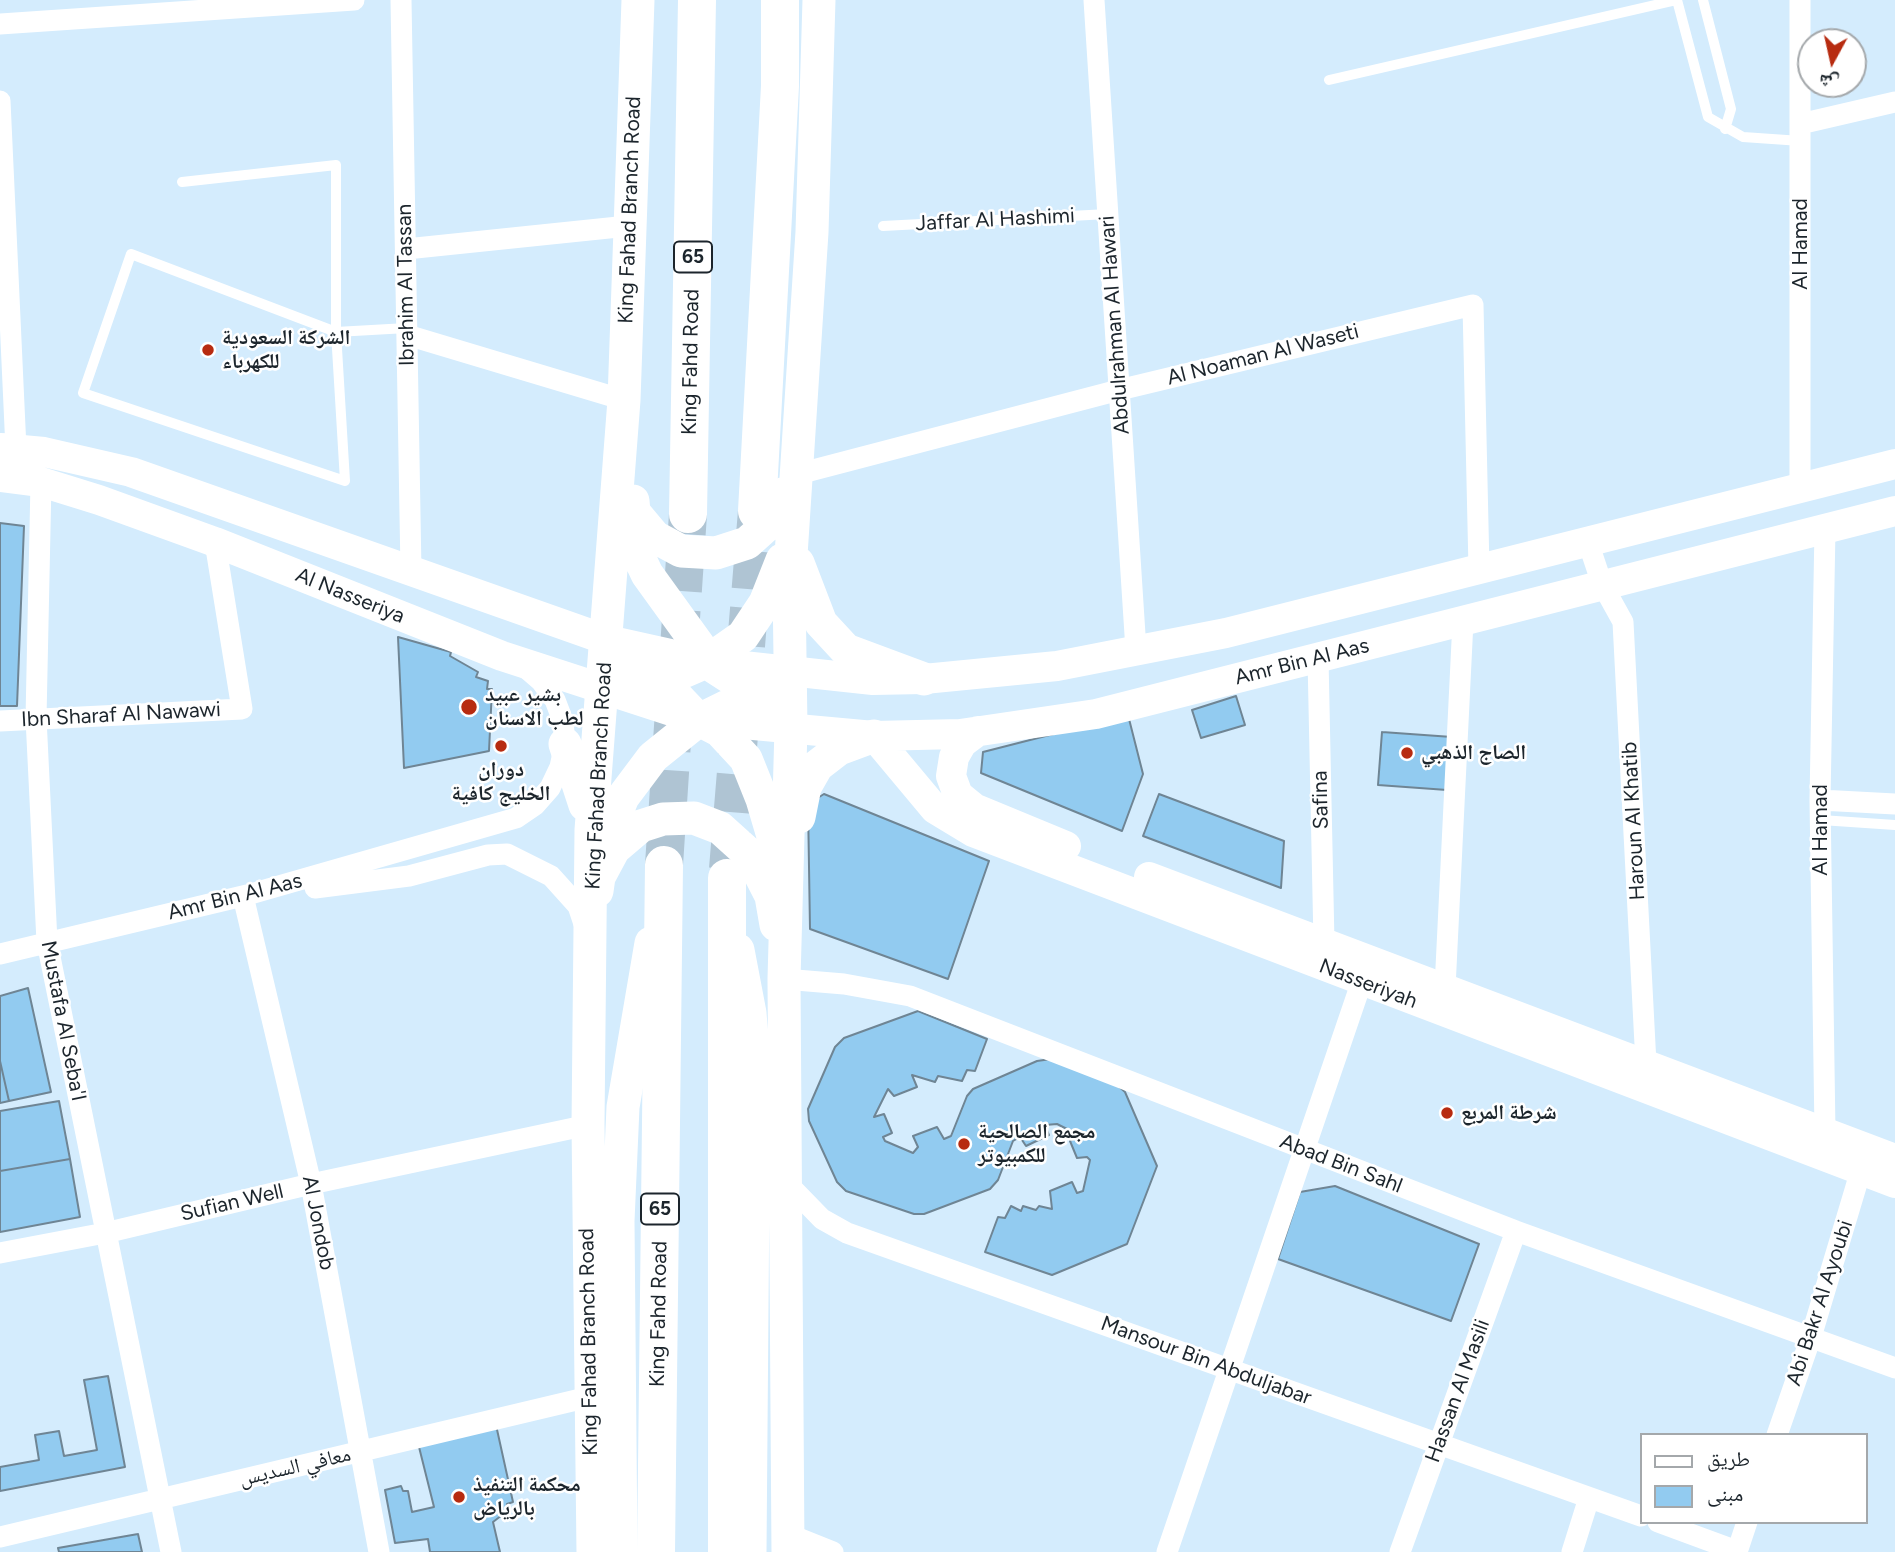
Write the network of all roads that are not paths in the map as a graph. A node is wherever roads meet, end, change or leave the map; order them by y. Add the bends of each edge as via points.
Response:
1 (354, 0) edge
2 (401, 0) edge
3 (638, 0) edge
4 (697, 0) edge
5 (780, 0) edge
6 (796, 0) edge
7 (819, 0) edge
8 (1094, 0) edge
9 (1677, 0) edge
10 (1703, 0) edge
11 (1800, 0) edge
12 (132, 8) edge
13 (0, 24) edge
14 (1329, 80) dead end
15 (780, 86) junction
16 (0, 102) edge
17 (1895, 102) edge
18 (1725, 130) junction
19 (1801, 132) junction
20 (182, 182) dead end
21 (3, 196) edge
22 (1108, 214) junction
23 (628, 226) junction
24 (883, 226) dead end
25 (406, 249) junction
26 (407, 331) junction
27 (336, 332) junction
28 (1119, 390) junction
29 (622, 423) junction
30 (800, 441) junction
31 (5, 447) edge
32 (1895, 464) edge
33 (798, 474) junction
34 (0, 477) edge
35 (41, 482) junction
36 (1800, 488) junction
37 (757, 510) tunnel mouth
38 (1895, 511) edge
39 (688, 514) tunnel mouth
40 (1825, 529) junction
41 (791, 541) junction
42 (1588, 541) junction
43 (215, 542) junction
44 (1479, 569) junction
45 (411, 571) junction
46 (1602, 584) junction
47 (1463, 621) junction
48 (607, 640) junction
49 (1136, 650) junction
50 (502, 656) junction
51 (1318, 658) junction
52 (706, 662) junction
53 (790, 673) junction
54 (924, 679) junction
55 (662, 681) junction
56 (603, 689) junction
57 (752, 695) junction
58 (36, 718) junction
59 (699, 720) junction
60 (0, 721) edge
61 (791, 727) junction
62 (978, 731) junction
63 (874, 736) junction
64 (565, 744) junction
65 (1895, 804) edge
66 (1821, 810) junction
67 (1895, 825) edge
68 (591, 830) junction
69 (664, 865) joint
70 (592, 872) junction
71 (727, 878) joint
72 (787, 885) junction
73 (245, 896) junction
74 (47, 942) junction
75 (591, 942) junction
76 (1324, 943) junction
77 (0, 954) edge
78 (1365, 971) junction
79 (784, 979) junction
80 (1445, 988) junction
81 (1646, 1064) junction
82 (588, 1125) junction
83 (1825, 1132) junction
84 (1304, 1150) junction
85 (1895, 1159) edge
86 (1861, 1170) junction
87 (786, 1182) junction
88 (1895, 1183) edge
89 (311, 1184) junction
90 (1516, 1231) junction
91 (105, 1233) junction
92 (0, 1253) edge
93 (1811, 1337) junction
94 (1895, 1368) edge
95 (1229, 1370) junction
96 (589, 1397) junction
97 (1778, 1433) edge
98 (1438, 1445) junction
99 (359, 1452) junction
100 (1589, 1498) junction
101 (161, 1499) junction
102 (1640, 1516) edge
103 (1663, 1524) edge
104 (1746, 1524) edge
105 (0, 1537) edge
106 (788, 1543) edge
107 (1737, 1551) edge
108 (171, 1552) edge
109 (379, 1552) edge
110 (593, 1552) edge
111 (621, 1552) edge
112 (656, 1552) edge
113 (727, 1552) edge
114 (750, 1552) edge
115 (833, 1552) edge
116 (1167, 1552) edge
117 (1400, 1552) edge
118 (1572, 1552) edge

1 - 12 street
2 - 25 street, Ibrahim Al Tassan
3 - 23 main road, King Fahad Branch Road
4 - 39 highway, King Fahd Road / 65
5 - 15 highway
6 - 15 main road
7 - 30 main road
8 - 22 street, Abdulrahman Al Hawari
9 - 14 lane
9 - 18 lane via 1708,117
10 - 18 lane via 1731,109
11 - 19 street, Al Hamad
12 - 13 street
15 - 37 highway
16 - 21 street
17 - 19 street
18 - 19 lane via 1743,136
19 - 36 street, Al Hamad
20 - 27 lane via 336,165
21 - 31 street
22 - 24 lane, Jaffar Al Hashimi
22 - 28 street, Abdulrahman Al Hawari
23 - 25 street
23 - 29 main road, King Fahad Branch Road
25 - 26 street, Ibrahim Al Tassan
26 - 27 lane
26 - 29 street
26 - 45 street, Ibrahim Al Tassan
27 - 27 lane via 345,481 83,393 131,254
28 - 33 street, Al Noaman Al Waseti
28 - 44 street, Al Noaman Al Waseti via 1473,305
28 - 49 street, Abdulrahman Al Hawari
29 - 30 main road via 634,512 655,537 681,551 716,553 747,542 777,516
29 - 48 main road, King Fahad Branch Road
29 - 52 main road via 624,525 647,574
30 - 33 main road
31 - 45 main road, Al Nasseriya via 131,472
32 - 36 main road
33 - 41 main road
34 - 35 main road, Al Nasseriya
35 - 43 main road, Al Nasseriya
35 - 58 street, Mustafa Al Seba'I
36 - 42 main road
38 - 40 main road, Amr Bin Al Aas
40 - 46 main road, Amr Bin Al Aas
40 - 66 street, Al Hamad
41 - 52 main road via 765,603 743,636
41 - 53 main road
41 - 54 main road via 821,623 839,643 870,661
42 - 44 main road
42 - 46 street, Haroun Al Khatib
43 - 50 main road, Al Nasseriya
43 - 58 street, Ibn Sharaf Al Nawawi via 242,709
44 - 49 main road via 1226,633
45 - 48 main road, Al Nasseriya
46 - 47 main road, Amr Bin Al Aas
46 - 81 street, Haroun Al Khatib via 1623,622 1627,663
47 - 51 main road, Amr Bin Al Aas
47 - 80 street
48 - 52 main road, Al Nasseriya
48 - 55 main road
48 - 56 main road, King Fahad Branch Road
49 - 54 main road via 1057,666
50 - 56 main road, Al Nasseriya
50 - 64 street via 541,681 559,710
51 - 62 main road, Amr Bin Al Aas via 1096,714
51 - 76 street, Safina
52 - 53 main road
52 - 55 main road
52 - 57 main road
53 - 54 main road
53 - 57 main road
53 - 61 main road
55 - 56 main road
55 - 59 main road
56 - 59 main road, Al Nasseriya
56 - 68 main road, King Fahad Branch Road
57 - 59 main road
57 - 61 main road
58 - 60 street, Ibn Sharaf Al Nawawi
58 - 74 street, Mustafa Al Seba'I
59 - 61 main road, Amr Bin Al Aas
59 - 70 main road via 653,757 623,797
59 - 72 main road via 720,731 746,759
61 - 63 main road, Amr Bin Al Aas
61 - 72 main road
62 - 63 main road, Amr Bin Al Aas
62 - 76 main road, Nasseriyah via 962,743 951,776 958,795 974,808
63 - 72 main road via 839,749 817,766 805,788
63 - 78 main road, Nasseriyah via 935,809 973,832
64 - 68 main road
64 - 73 street, Amr Bin Al Aas via 550,788 516,818
65 - 66 street
66 - 67 lane
66 - 83 street, Al Hamad
68 - 70 main road, King Fahad Branch Road
69 - 111 main road via 624,1107 618,1221
69 - 112 highway, King Fahd Road / 65
70 - 75 main road, King Fahad Branch Road
71 - 113 highway
71 - 114 main road via 754,1064
72 - 79 main road
73 - 74 street, Amr Bin Al Aas
73 - 75 street via 409,876 507,854 551,876 578,906
73 - 89 street, Al Jondob
74 - 77 street, Amr Bin Al Aas
74 - 91 street, Mustafa Al Seba'I
75 - 79 main road via 599,877 614,849 641,826 663,819 694,818 720,828 750,855 771,896
75 - 82 main road, King Fahad Branch Road
76 - 78 main road, Nasseriyah
78 - 80 main road, Nasseriyah
78 - 84 street
78 - 86 main road, Nasseriyah
79 - 84 street, Abad Bin Sahl via 910,996
79 - 87 main road
80 - 81 main road, Nasseriyah
81 - 83 main road, Nasseriyah
82 - 89 street, Sufian Well
82 - 96 main road, King Fahad Branch Road
83 - 85 main road, Nasseriyah
84 - 90 street, Abad Bin Sahl
84 - 95 street
86 - 88 main road, Nasseriyah
86 - 93 street, Abi Bakr Al Ayoubi
87 - 95 street, Mansour Bin Abduljabar via 822,1219 847,1233
87 - 106 main road
89 - 91 street, Sufian Well
89 - 99 street, Al Jondob
90 - 93 street, Abad Bin Sahl
90 - 98 street, Hassan Al Masili
91 - 92 street, Sufian Well
91 - 101 street, Mustafa Al Seba'I
93 - 94 street, Abad Bin Sahl
93 - 97 street, Abi Bakr Al Ayoubi
95 - 98 street, Mansour Bin Abduljabar
95 - 116 street
96 - 99 street, معافي السديس
96 - 110 main road, King Fahad Branch Road
98 - 100 street, Mansour Bin Abduljabar
98 - 117 street, Hassan Al Masili
99 - 101 street, معافي السديس
99 - 109 street, Al Jondob
100 - 102 street, Mansour Bin Abduljabar
100 - 118 street
101 - 105 street, معافي السديس
101 - 108 street, Mustafa Al Seba'I
103 - 107 street
104 - 107 street
106 - 115 street

